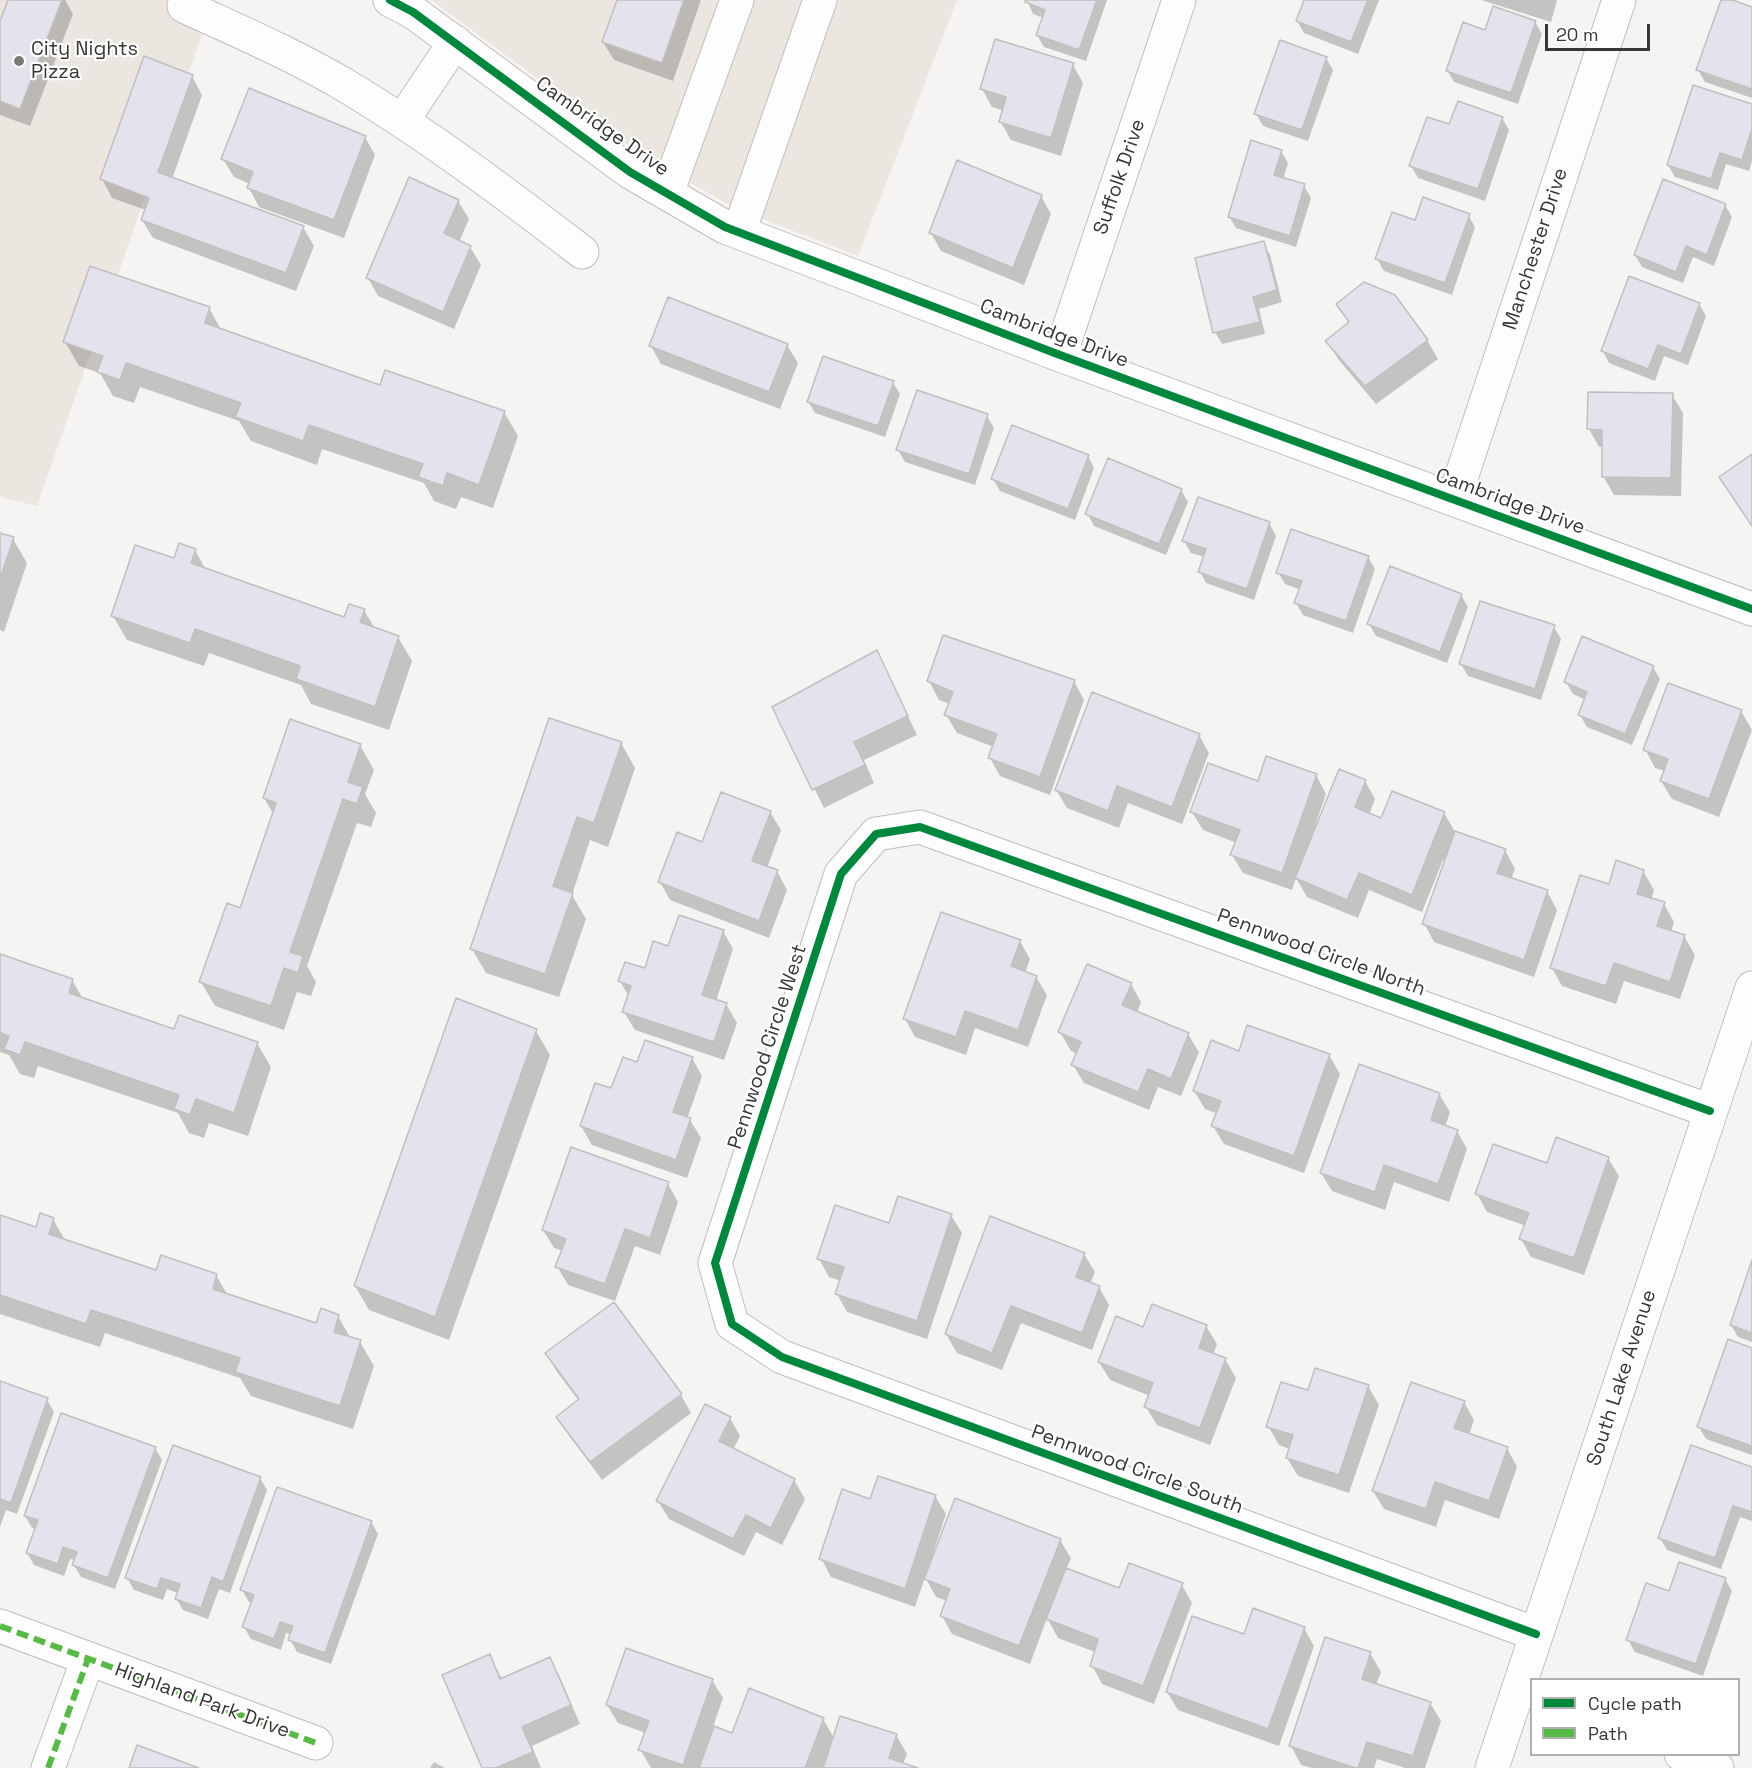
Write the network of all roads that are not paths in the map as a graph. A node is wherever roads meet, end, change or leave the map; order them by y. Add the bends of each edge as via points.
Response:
1 (390, 0) edge
2 (737, 0) edge
3 (820, 0) edge
4 (1179, 0) edge
5 (1619, 0) edge
6 (184, 6) dead end
7 (455, 42) junction
8 (402, 121) junction
9 (667, 193) junction
10 (739, 232) junction
11 (582, 252) dead end
12 (1060, 355) junction
13 (1454, 499) junction
14 (1752, 609) edge
15 (920, 827) joint
16 (1752, 988) edge
17 (1710, 1111) junction
18 (732, 1324) joint
19 (0, 1626) edge
20 (1536, 1634) junction
21 (88, 1659) junction
22 (1524, 1696) edge
23 (316, 1743) dead end
24 (1684, 1756) edge
25 (48, 1768) edge
26 (1492, 1768) edge
27 (1717, 1768) edge

1 - 7 street, Cambridge Drive
2 - 9 street
3 - 10 street
4 - 12 street, Suffolk Drive
5 - 13 street, Manchester Drive
6 - 8 street via 278,49
7 - 8 street
7 - 9 street, Cambridge Drive via 630,172
8 - 11 street
9 - 10 street, Cambridge Drive
10 - 12 street, Cambridge Drive
12 - 13 street, Cambridge Drive
13 - 14 street, Cambridge Drive
15 - 17 street, Pennwood Circle North
15 - 18 street, Pennwood Circle West via 876,834 842,874 715,1263
16 - 17 street, South Lake Avenue
17 - 20 street, South Lake Avenue
18 - 20 street, Pennwood Circle South via 782,1357
19 - 21 street, Highland Park Drive
20 - 22 street, South Lake Avenue
21 - 23 street, Highland Park Drive
21 - 25 street, Highland Park Drive
22 - 26 street, South Lake Avenue
24 - 27 street

